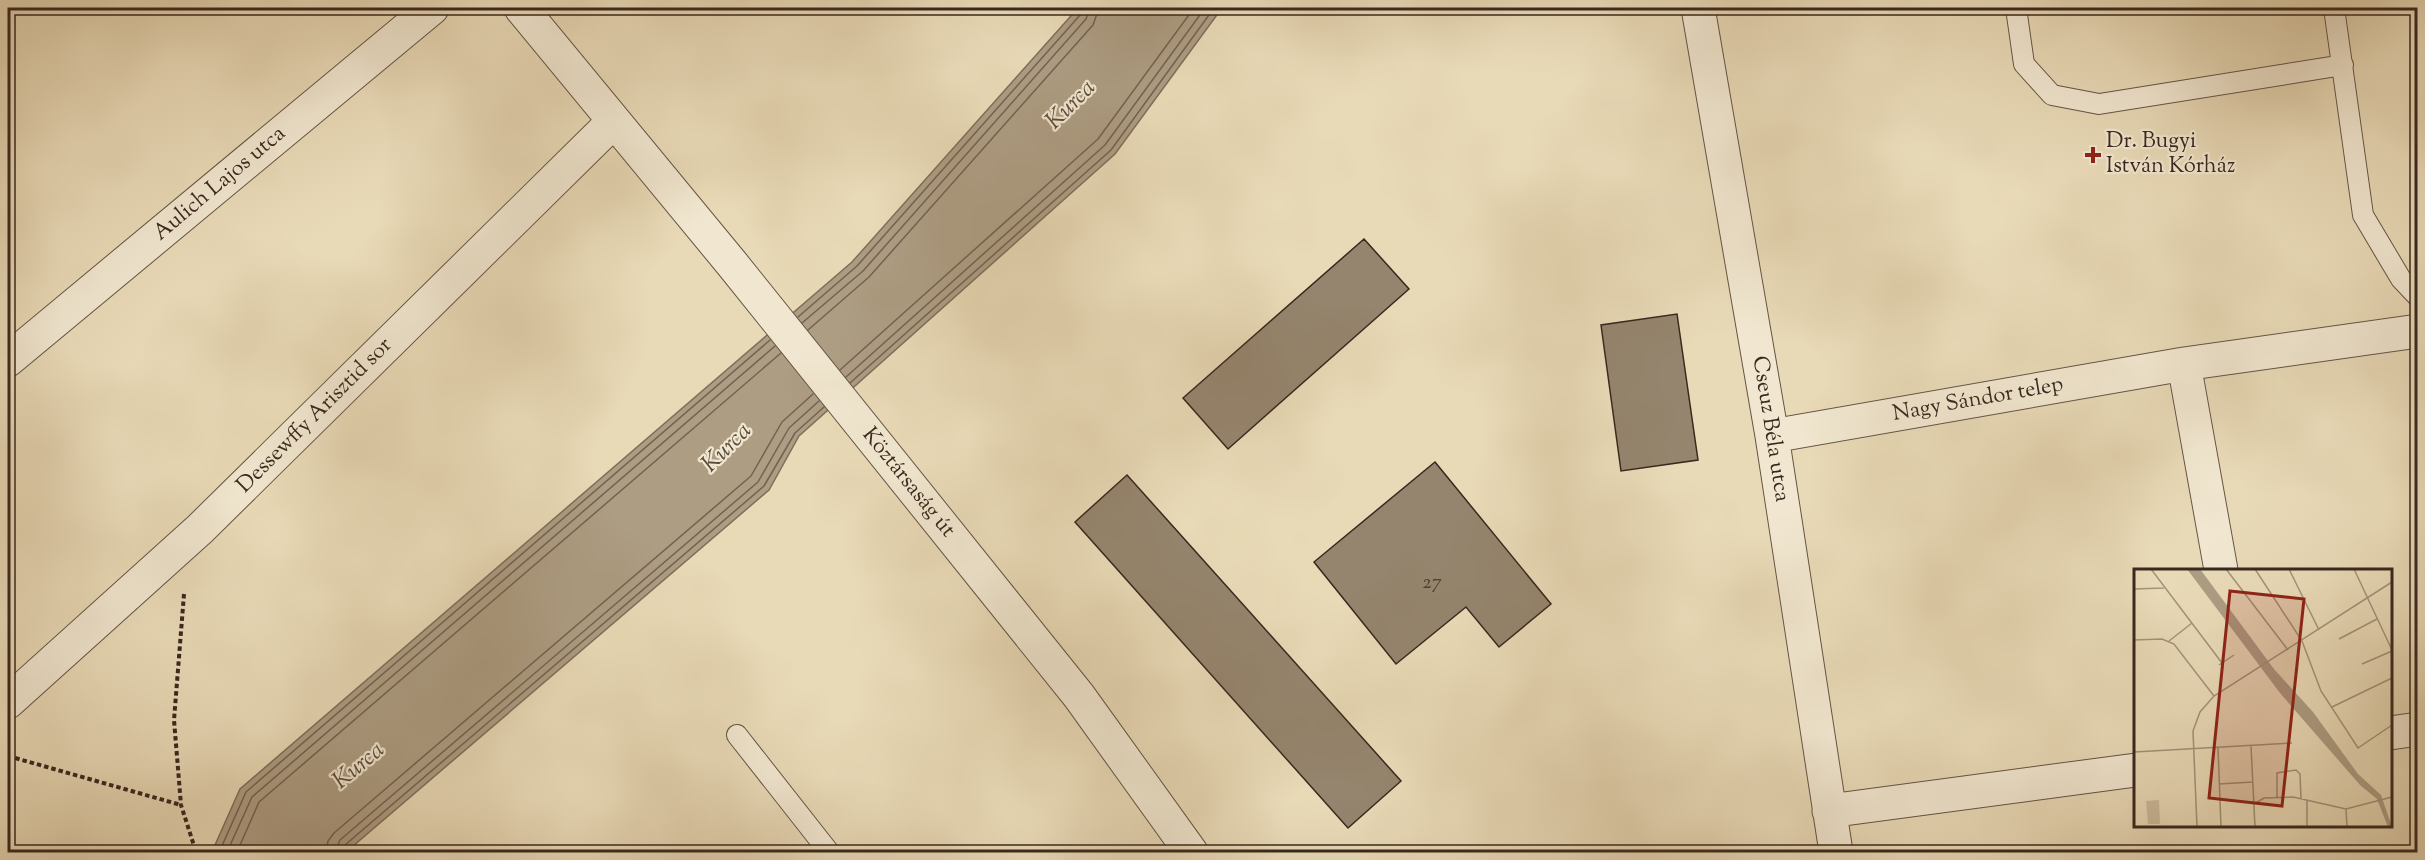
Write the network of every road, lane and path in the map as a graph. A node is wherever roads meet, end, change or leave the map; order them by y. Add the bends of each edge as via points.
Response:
1 (432, 8) edge
2 (521, 8) edge
3 (1698, 8) edge
4 (2016, 8) edge
5 (2334, 8) edge
6 (2343, 65) junction
7 (614, 121) junction
8 (2418, 297) edge
9 (2418, 331) edge
10 (8, 360) edge
11 (2184, 364) junction
12 (1773, 436) junction
13 (2220, 569) edge
14 (185, 588) dead end
15 (8, 702) edge
16 (2418, 729) edge
17 (2392, 733) edge
18 (737, 735) dead end
19 (8, 756) edge
20 (2134, 770) edge
21 (181, 805) junction
22 (1829, 811) junction
23 (196, 852) edge
24 (829, 852) edge
25 (1191, 852) edge
26 (1836, 852) edge

1 - 10 street, Aulich Lajos utca
2 - 7 street, Köztársaság út
3 - 12 street, Cseuz Béla utca
4 - 6 lane via 2024,64 2052,95 2098,104
5 - 6 lane
6 - 8 lane via 2363,215 2401,279
7 - 15 street, Dessewffy Arisztid sor via 200,529
7 - 25 street, Köztársaság út via 1079,696
9 - 11 street, Nagy Sándor telep
11 - 12 street, Nagy Sándor telep
11 - 13 street
12 - 22 street, Cseuz Béla utca
14 - 21 path via 174,720
16 - 17 street
18 - 24 lane
19 - 21 path
20 - 22 street
21 - 23 path
22 - 26 street, Cseuz Béla utca

